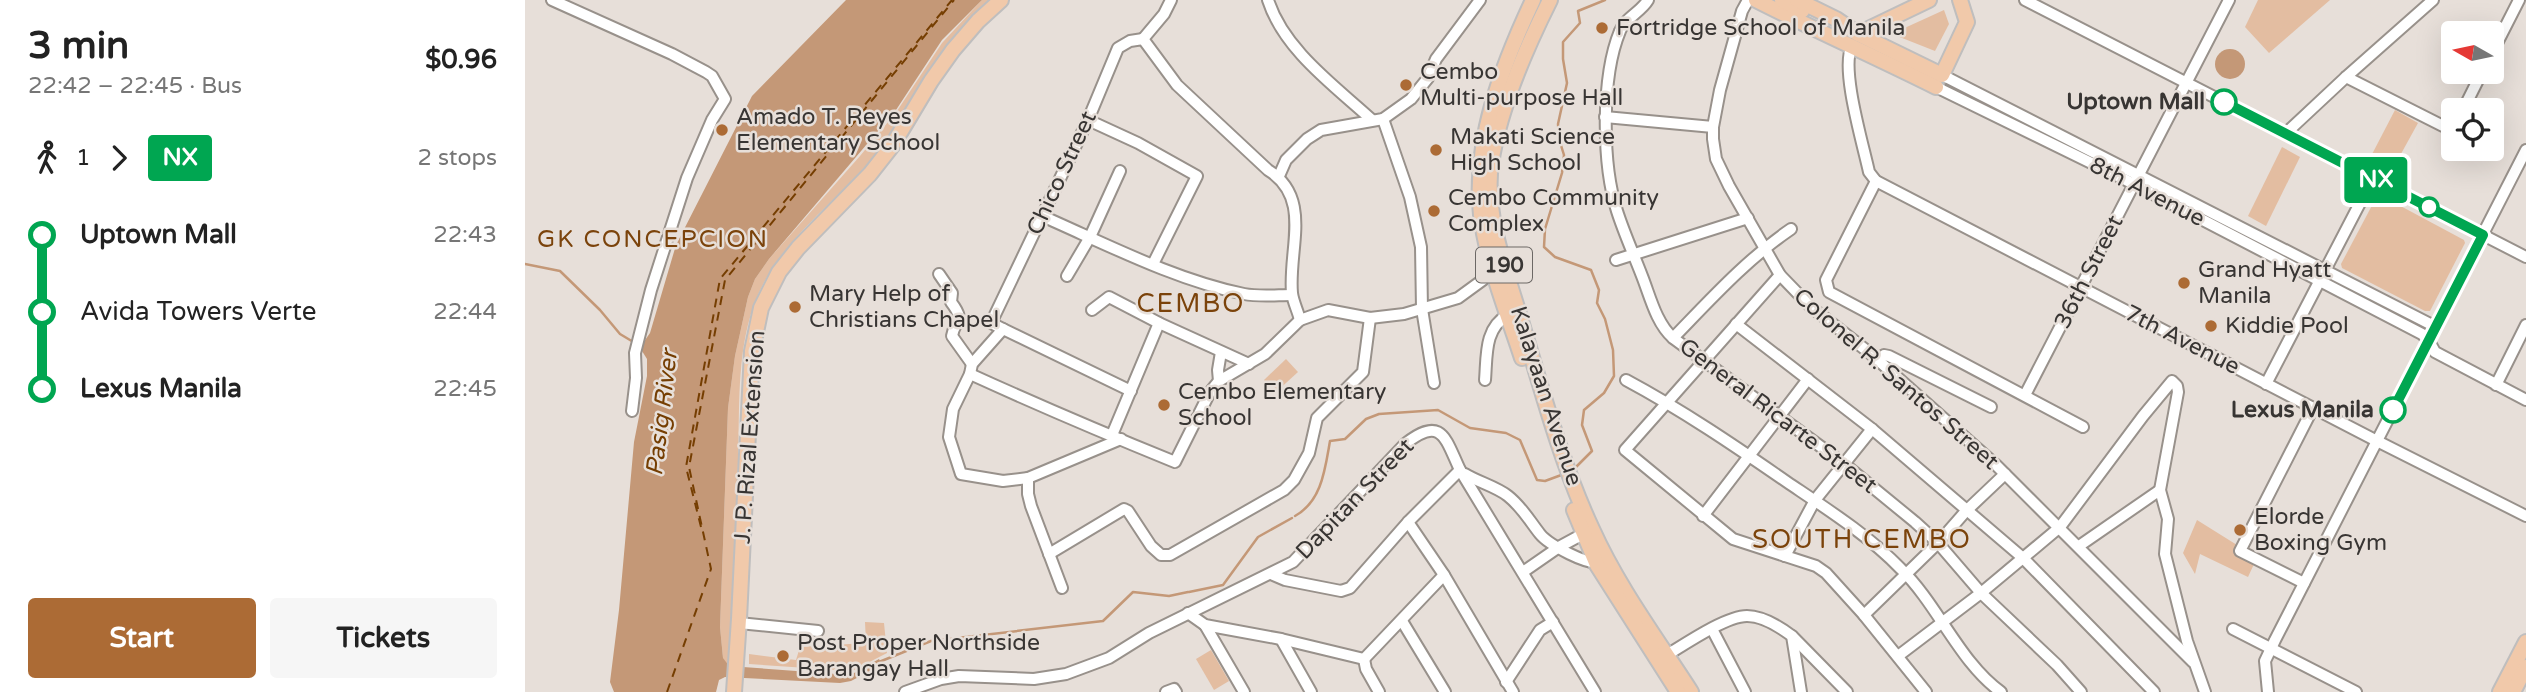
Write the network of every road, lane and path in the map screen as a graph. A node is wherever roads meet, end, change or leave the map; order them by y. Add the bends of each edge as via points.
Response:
1 (552, 0) edge
2 (1001, 0) edge
3 (1171, 0) edge
4 (1268, 0) edge
5 (1480, 0) edge
6 (1648, 0) edge
7 (1748, 0) edge
8 (1756, 0) edge
9 (1770, 0) edge
10 (1782, 0) edge
11 (1797, 0) edge
12 (1929, 0) edge
13 (1960, 0) edge
14 (2025, 0) edge
15 (2229, 0) edge
16 (2433, 0) edge
17 (2519, 0) edge
18 (1530, 5) edge
19 (1546, 9) edge
20 (2504, 29) edge
21 (1143, 40) junction
22 (1855, 40) junction
23 (2346, 77) junction
24 (1939, 81) junction
25 (2187, 82) junction
26 (1605, 117) junction
27 (1088, 120) junction
28 (1377, 120) junction
29 (2441, 125) edge
30 (1713, 127) junction
31 (2286, 133) junction
32 (2526, 150) edge
33 (1120, 171) dead end
34 (1279, 176) junction
35 (2373, 178) junction
36 (2137, 180) junction
37 (1876, 181) junction
38 (1042, 216) junction
39 (1748, 218) junction
40 (1791, 229) dead end
41 (2483, 235) junction
42 (1090, 237) junction
43 (1765, 248) junction
44 (1634, 253) junction
45 (2526, 257) edge
46 (1616, 260) dead end
47 (1153, 264) junction
48 (1495, 271) junction
49 (939, 274) dead end
50 (1780, 275) junction
51 (2322, 275) junction
52 (1067, 276) dead end
53 (2081, 288) junction
54 (1292, 295) junction
55 (1422, 309) junction
56 (1092, 310) dead end
57 (1508, 315) junction
58 (1370, 318) junction
59 (1300, 320) junction
60 (1159, 323) junction
61 (1736, 324) junction
62 (2526, 325) edge
63 (2436, 327) junction
64 (1003, 329) junction
65 (1674, 338) junction
66 (2429, 341) junction
67 (1221, 352) junction
68 (1704, 359) junction
69 (1878, 360) junction
70 (1249, 363) junction
71 (971, 369) junction
72 (1808, 379) junction
73 (1485, 380) dead end
74 (1626, 380) dead end
75 (1219, 381) junction
76 (1434, 383) dead end
77 (2266, 383) junction
78 (2495, 385) junction
79 (1131, 391) junction
80 (2025, 395) junction
81 (2526, 400) edge
82 (1667, 402) junction
83 (1991, 407) dead end
84 (2313, 408) junction
85 (632, 411) dead end
86 (1779, 416) junction
87 (2083, 427) dead end
88 (1873, 429) junction
89 (1116, 437) junction
90 (2377, 442) junction
91 (1750, 456) junction
92 (1562, 463) junction
93 (1843, 463) junction
94 (1459, 470) junction
95 (2005, 474) junction
96 (1028, 478) junction
97 (1570, 486) junction
98 (2161, 490) junction
99 (1815, 500) junction
100 (1966, 511) junction
101 (1703, 516) junction
102 (2526, 516) edge
103 (1408, 522) junction
104 (2060, 527) junction
105 (1583, 534) junction
106 (1938, 543) junction
107 (2079, 546) junction
108 (1559, 547) junction
109 (1049, 554) junction
110 (1785, 556) junction
111 (2023, 558) junction
112 (1602, 562) junction
113 (1523, 572) junction
114 (1906, 573) junction
115 (1271, 574) junction
116 (1444, 575) junction
117 (2304, 583) junction
118 (1062, 588) dead end
119 (1981, 593) junction
120 (1188, 613) junction
121 (1864, 615) junction
122 (1402, 621) junction
123 (1553, 622) junction
124 (1943, 622) junction
125 (739, 623) junction
126 (1205, 625) junction
127 (1712, 629) junction
128 (2234, 629) dead end
129 (818, 631) dead end
130 (1792, 636) junction
131 (1281, 639) junction
132 (2526, 642) edge
133 (2271, 649) junction
134 (1667, 655) junction
135 (1898, 656) junction
136 (1364, 659) junction
137 (2193, 662) junction
138 (2526, 667) edge
139 (735, 679) edge
140 (1034, 679) junction
141 (1506, 681) junction
142 (2519, 687) edge
143 (2078, 691) edge
144 (905, 692) edge
145 (1034, 692) edge
146 (1244, 692) edge
147 (1311, 692) edge
148 (1378, 692) edge
149 (1445, 692) edge
150 (1513, 692) edge
151 (1595, 692) edge
152 (1678, 692) edge
153 (1691, 692) edge
154 (1745, 692) edge
155 (1801, 692) edge
156 (1847, 692) edge
157 (1926, 692) edge
158 (2001, 692) edge
159 (2154, 692) edge
160 (2205, 692) edge
161 (2268, 692) edge
162 (2356, 692) edge
163 (2500, 692) edge

1 - 85 street via 706,72 725,99 687,178 659,266 637,347
2 - 125 main road, J. P. Rizal Extension via 953,50 870,174 779,272 761,308 751,351
3 - 21 street
4 - 28 street via 1285,36
5 - 28 street via 1411,99
6 - 26 street, General Ricarte Street via 1620,32
7 - 30 street, Colonel R. Santos Street
8 - 22 main road, 8th Avenue via 1826,36
9 - 22 main road
10 - 22 main road
11 - 22 main road, 8th Avenue via 1836,19
12 - 22 main road
13 - 24 main road via 1967,22
14 - 25 street
15 - 25 street, 36th Street
16 - 23 street
17 - 20 street
18 - 19 main road
18 - 48 main road, Kalayaan Avenue / 190 via 1492,106 1481,161 1482,216
19 - 92 main road, Kalayaan Avenue / 190 via 1499,128 1490,191 1503,262
21 - 27 street, Chico Street via 1118,48
21 - 34 street via 1178,85
22 - 24 main road, 8th Avenue
22 - 37 street via 1848,54 1848,75 1869,172
23 - 29 street
23 - 31 street
24 - 36 street, 8th Avenue
25 - 31 street
25 - 36 street, 36th Street
26 - 30 street
26 - 44 street, General Ricarte Street via 1616,210
27 - 38 street, Chico Street
27 - 47 street via 1196,175
28 - 34 street via 1321,130 1286,160
28 - 55 street via 1410,197 1421,247
30 - 39 street, Colonel R. Santos Street via 1716,159
31 - 35 street
32 - 41 street
33 - 42 street
34 - 54 street via 1295,206
35 - 41 street
35 - 51 street
36 - 51 street, 8th Avenue
36 - 53 street, 36th Street
37 - 53 street, 7th Avenue
37 - 80 street via 1826,280 1829,292
38 - 42 street
38 - 64 street, Chico Street via 992,321
39 - 43 street, Colonel R. Santos Street
39 - 44 street
40 - 43 street
41 - 45 street
41 - 63 street
42 - 47 street
42 - 52 street
43 - 50 street, Colonel R. Santos Street
43 - 65 street
44 - 46 street
44 - 65 street, General Ricarte Street via 1660,320
47 - 54 street via 1246,295
48 - 55 street via 1458,298
48 - 57 main road, Kalayaan Avenue / 190
49 - 71 street via 953,293 951,303 960,316 952,336
50 - 61 street
50 - 69 street, Colonel R. Santos Street via 1811,307
51 - 63 street, 8th Avenue
51 - 66 street, 8th Avenue
51 - 77 street
53 - 77 street, 7th Avenue
53 - 80 street, 36th Street
54 - 59 street
55 - 58 street
55 - 76 street
56 - 60 street via 1107,297
57 - 73 street via 1491,332
57 - 92 main road, Kalayaan Avenue / 190
58 - 59 street via 1328,310
58 - 109 street via 1363,372 1317,418 1309,453 1294,481 1271,498 1170,555 1161,555 1124,509
59 - 70 street
60 - 67 street
60 - 79 street
61 - 68 street
61 - 72 street
62 - 78 street
63 - 66 street
64 - 71 street
64 - 79 street
65 - 68 street, General Ricarte Street
66 - 78 street, 8th Avenue via 2435,352
66 - 90 street
67 - 70 street
67 - 75 street
68 - 82 street
68 - 86 street, General Ricarte Street
69 - 83 street via 1889,356
69 - 95 street, Colonel R. Santos Street
70 - 75 street
71 - 89 street via 1038,405
71 - 96 street via 956,402 949,437 959,471 983,479
72 - 86 street
72 - 88 street
74 - 82 street
75 - 89 street via 1175,462
77 - 84 street, 7th Avenue
78 - 81 street, 8th Avenue
79 - 89 street
80 - 87 street
82 - 91 street
82 - 101 street via 1625,450
84 - 90 street, 7th Avenue
84 - 117 street via 2240,551
86 - 91 street
86 - 93 street, General Ricarte Street
88 - 93 street
88 - 100 street
89 - 96 street
90 - 102 street, 7th Avenue
90 - 117 street
91 - 99 street
91 - 101 street
92 - 97 main road, Kalayaan Avenue / 190
93 - 99 street
93 - 106 street, General Ricarte Street
94 - 103 street
94 - 108 street via 1508,496 1540,534
94 - 113 street, Dapitan Street
94 - 115 street, Dapitan Street via 1442,435 1422,430 1299,557
95 - 100 street
95 - 104 street, Colonel R. Santos Street
96 - 109 street via 1031,506
97 - 105 main road, Kalayaan Avenue / 190
97 - 112 main road, Kalayaan Avenue / 190
98 - 104 street via 2178,392 2172,381
98 - 107 street
98 - 137 street via 2168,519 2165,554
99 - 110 street
99 - 114 street via 1882,549
100 - 106 street
100 - 111 street
101 - 110 street via 1735,541
103 - 115 street via 1345,590
103 - 116 street
104 - 107 street, Colonel R. Santos Street
104 - 111 street
105 - 108 street
105 - 112 main road, Kalayaan Avenue / 190
106 - 114 street
106 - 119 street, General Ricarte Street
107 - 137 street, Colonel R. Santos Street
108 - 112 street via 1587,562
108 - 113 street
109 - 118 street
110 - 121 street via 1826,572
111 - 119 street
111 - 159 street
112 - 134 main road, Kalayaan Avenue / 190
112 - 152 main road, Kalayaan Avenue / 190
113 - 123 street, Dapitan Street
114 - 121 street
114 - 124 street
115 - 120 street, Dapitan Street
116 - 122 street
116 - 141 street
117 - 133 street
119 - 124 street
119 - 143 street, General Ricarte Street
120 - 126 street
120 - 140 street, Dapitan Street via 1094,665
121 - 135 street
122 - 136 street
122 - 149 street
123 - 141 street via 1540,630
123 - 151 street, Dapitan Street
124 - 135 street
124 - 158 street via 1976,668
125 - 129 street
125 - 139 main road, J. P. Rizal Extension
126 - 131 street
126 - 146 street
127 - 130 street via 1749,616
127 - 134 street
127 - 154 street
128 - 133 street
130 - 155 street
130 - 156 street
131 - 136 street
131 - 147 street
132 - 163 main road
133 - 161 street via 2265,660
133 - 162 street
134 - 153 main road, Kalayaan Avenue / 190
135 - 157 street
136 - 148 street
137 - 160 street
138 - 142 main road
140 - 144 street, Dapitan Street via 960,676
140 - 145 street
141 - 150 street

